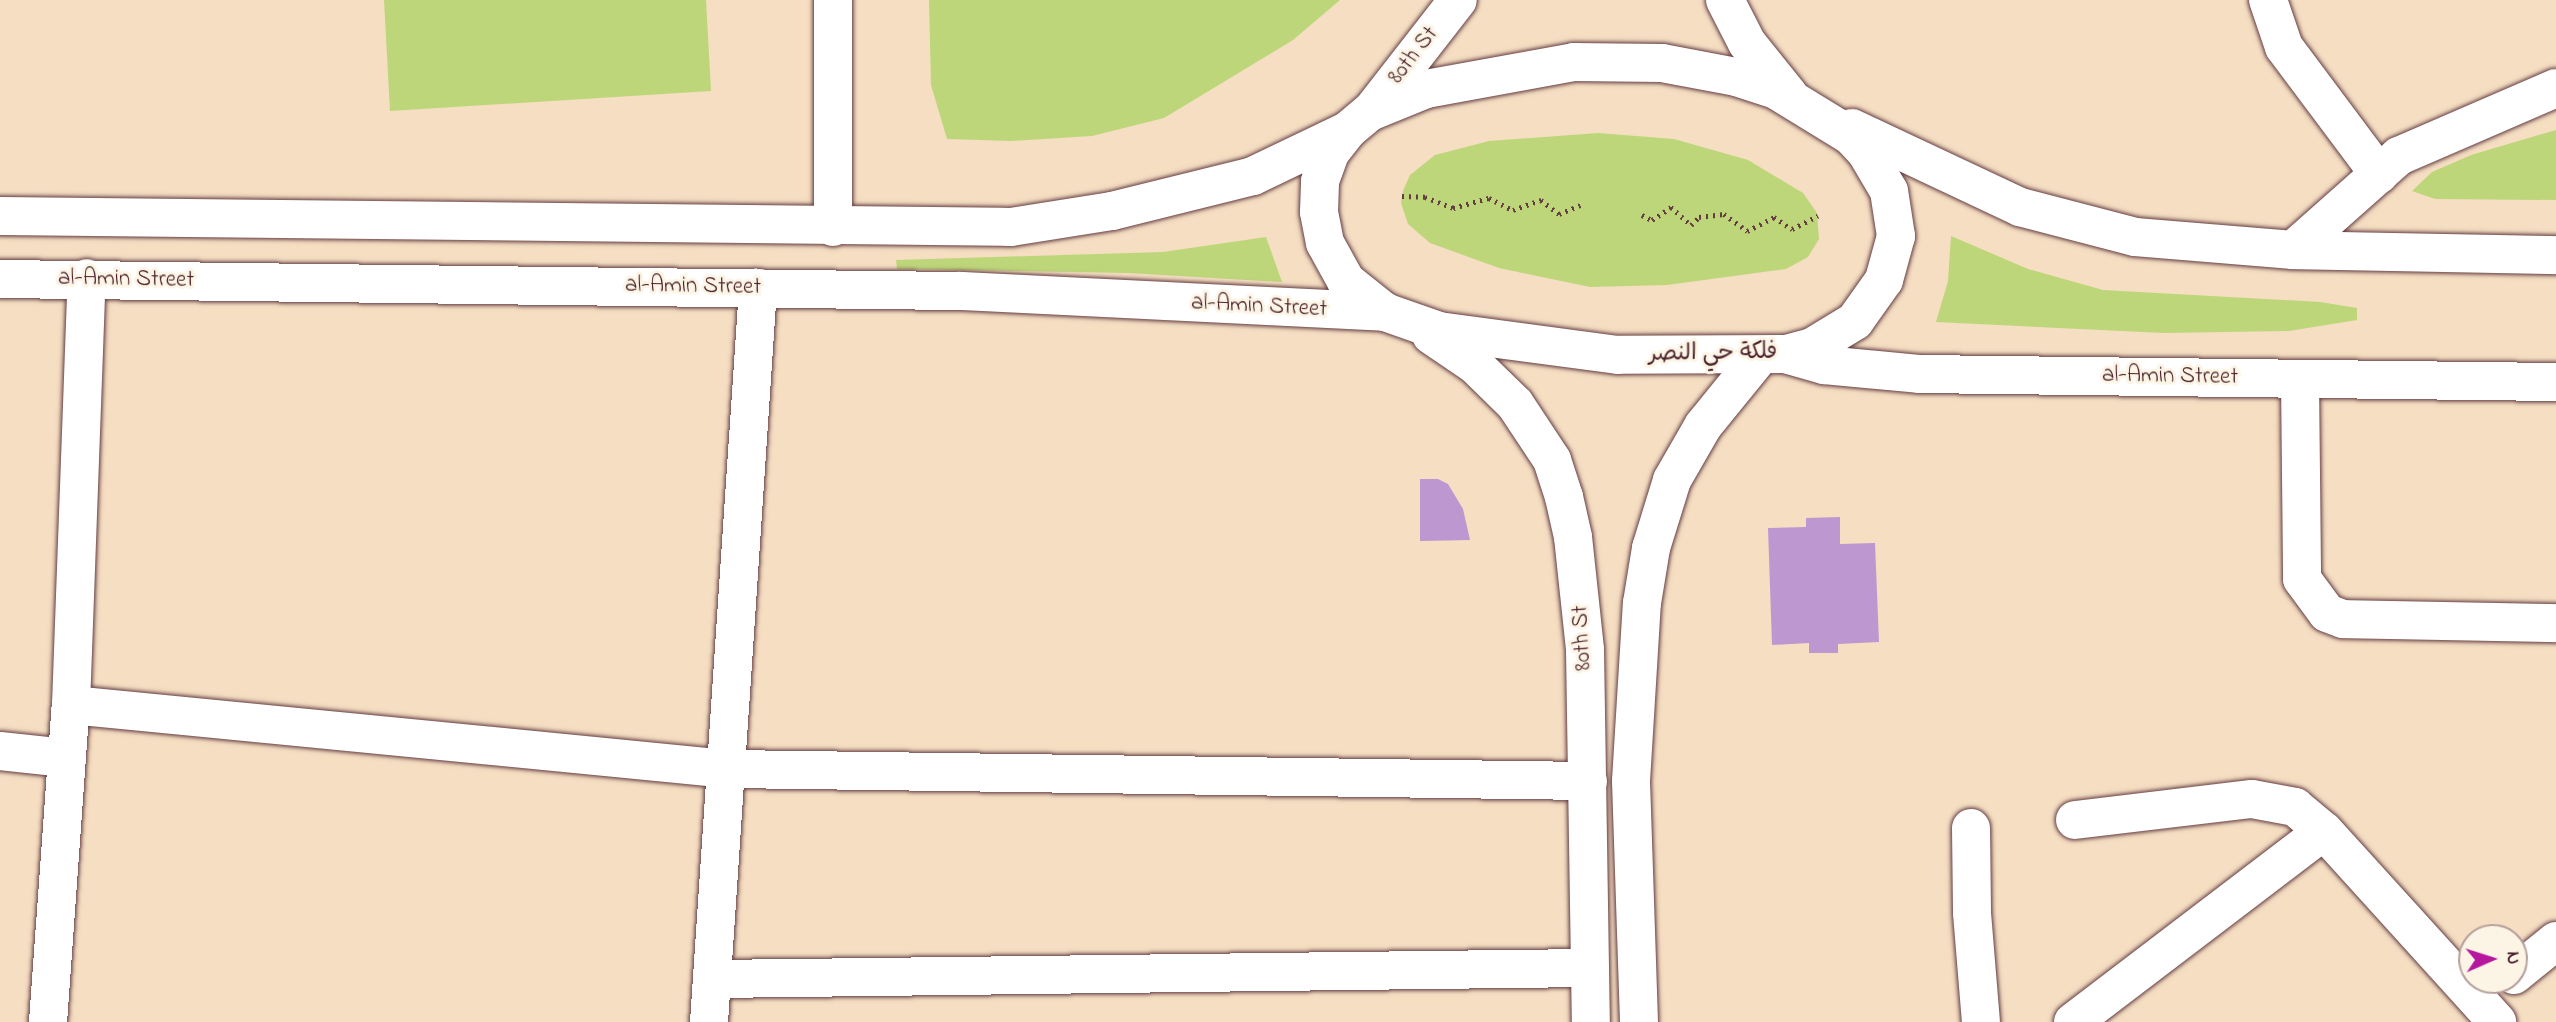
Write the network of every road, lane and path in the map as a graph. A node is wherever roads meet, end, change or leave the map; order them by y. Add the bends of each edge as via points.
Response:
1 (833, 0) edge
2 (1458, 0) edge
3 (1725, 0) edge
4 (2268, 0) edge
5 (2556, 88) edge
6 (1805, 105) junction
7 (1358, 121) junction
8 (2379, 174) junction
9 (1402, 196) dead end
10 (1582, 204) dead end
11 (1642, 215) dead end
12 (0, 216) edge
13 (1818, 216) dead end
14 (833, 227) junction
15 (2293, 250) junction
16 (2556, 255) edge
17 (87, 278) junction
18 (0, 279) edge
19 (758, 288) junction
20 (1396, 317) junction
21 (1772, 356) junction
22 (2300, 379) junction
23 (2556, 382) edge
24 (2556, 624) edge
25 (71, 705) junction
26 (0, 751) edge
27 (66, 758) junction
28 (729, 769) junction
29 (1587, 781) junction
30 (2075, 820) dead end
31 (1971, 828) dead end
32 (2324, 831) junction
33 (2556, 941) edge
34 (2528, 964) edge
35 (1590, 968) junction
36 (713, 979) junction
37 (2495, 1002) edge
38 (48, 1022) edge
39 (709, 1022) edge
40 (1591, 1022) edge
41 (1639, 1022) edge
42 (1981, 1022) edge
43 (2073, 1022) edge

1 - 14 main road
2 - 7 main road, 80th St
3 - 6 main road via 1746,43
4 - 8 main road via 2284,47
5 - 8 main road via 2399,156
6 - 7 main road, فلكة حي النصر via 1706,71 1662,63 1574,62 1426,89
6 - 15 main road via 1994,196 2077,224 2135,237
6 - 21 main road, فلكة حي النصر via 1851,136 1879,171 1889,191 1896,236 1884,279 1855,321 1812,347
7 - 14 main road via 1300,157 1253,176 1074,219 986,228
7 - 20 main road, فلكة حي النصر via 1329,153 1320,181 1318,212 1336,267 1363,297
8 - 15 main road
9 - 10 path via 1425,197 1453,208 1489,198 1513,210 1541,200 1559,214
11 - 13 path via 1652,220 1671,207 1691,225 1699,217 1724,214 1746,231 1774,217 1792,229
12 - 14 main road
15 - 16 main road
17 - 18 main road, al-Amin Street
17 - 19 main road, al-Amin Street
17 - 25 main road
19 - 20 main road, al-Amin Street via 961,291
19 - 28 main road
20 - 21 main road, فلكة حي النصر via 1500,342 1618,355
20 - 29 main road, 80th St via 1475,365 1515,404 1552,460 1573,537 1580,592
21 - 22 main road, al-Amin Street via 1919,374
21 - 41 main road via 1703,426 1672,480 1651,548 1642,603 1631,781
22 - 23 main road, al-Amin Street
22 - 24 main road via 2302,579 2326,613 2343,619
25 - 27 main road
25 - 28 main road
26 - 27 main road
27 - 38 main road
28 - 29 main road
28 - 36 main road
29 - 35 main road, 80th St
30 - 32 main road via 2252,799 2295,807
31 - 42 main road
32 - 37 main road
32 - 43 main road
33 - 34 main road
35 - 36 main road
35 - 40 main road, 80th St
36 - 39 main road

